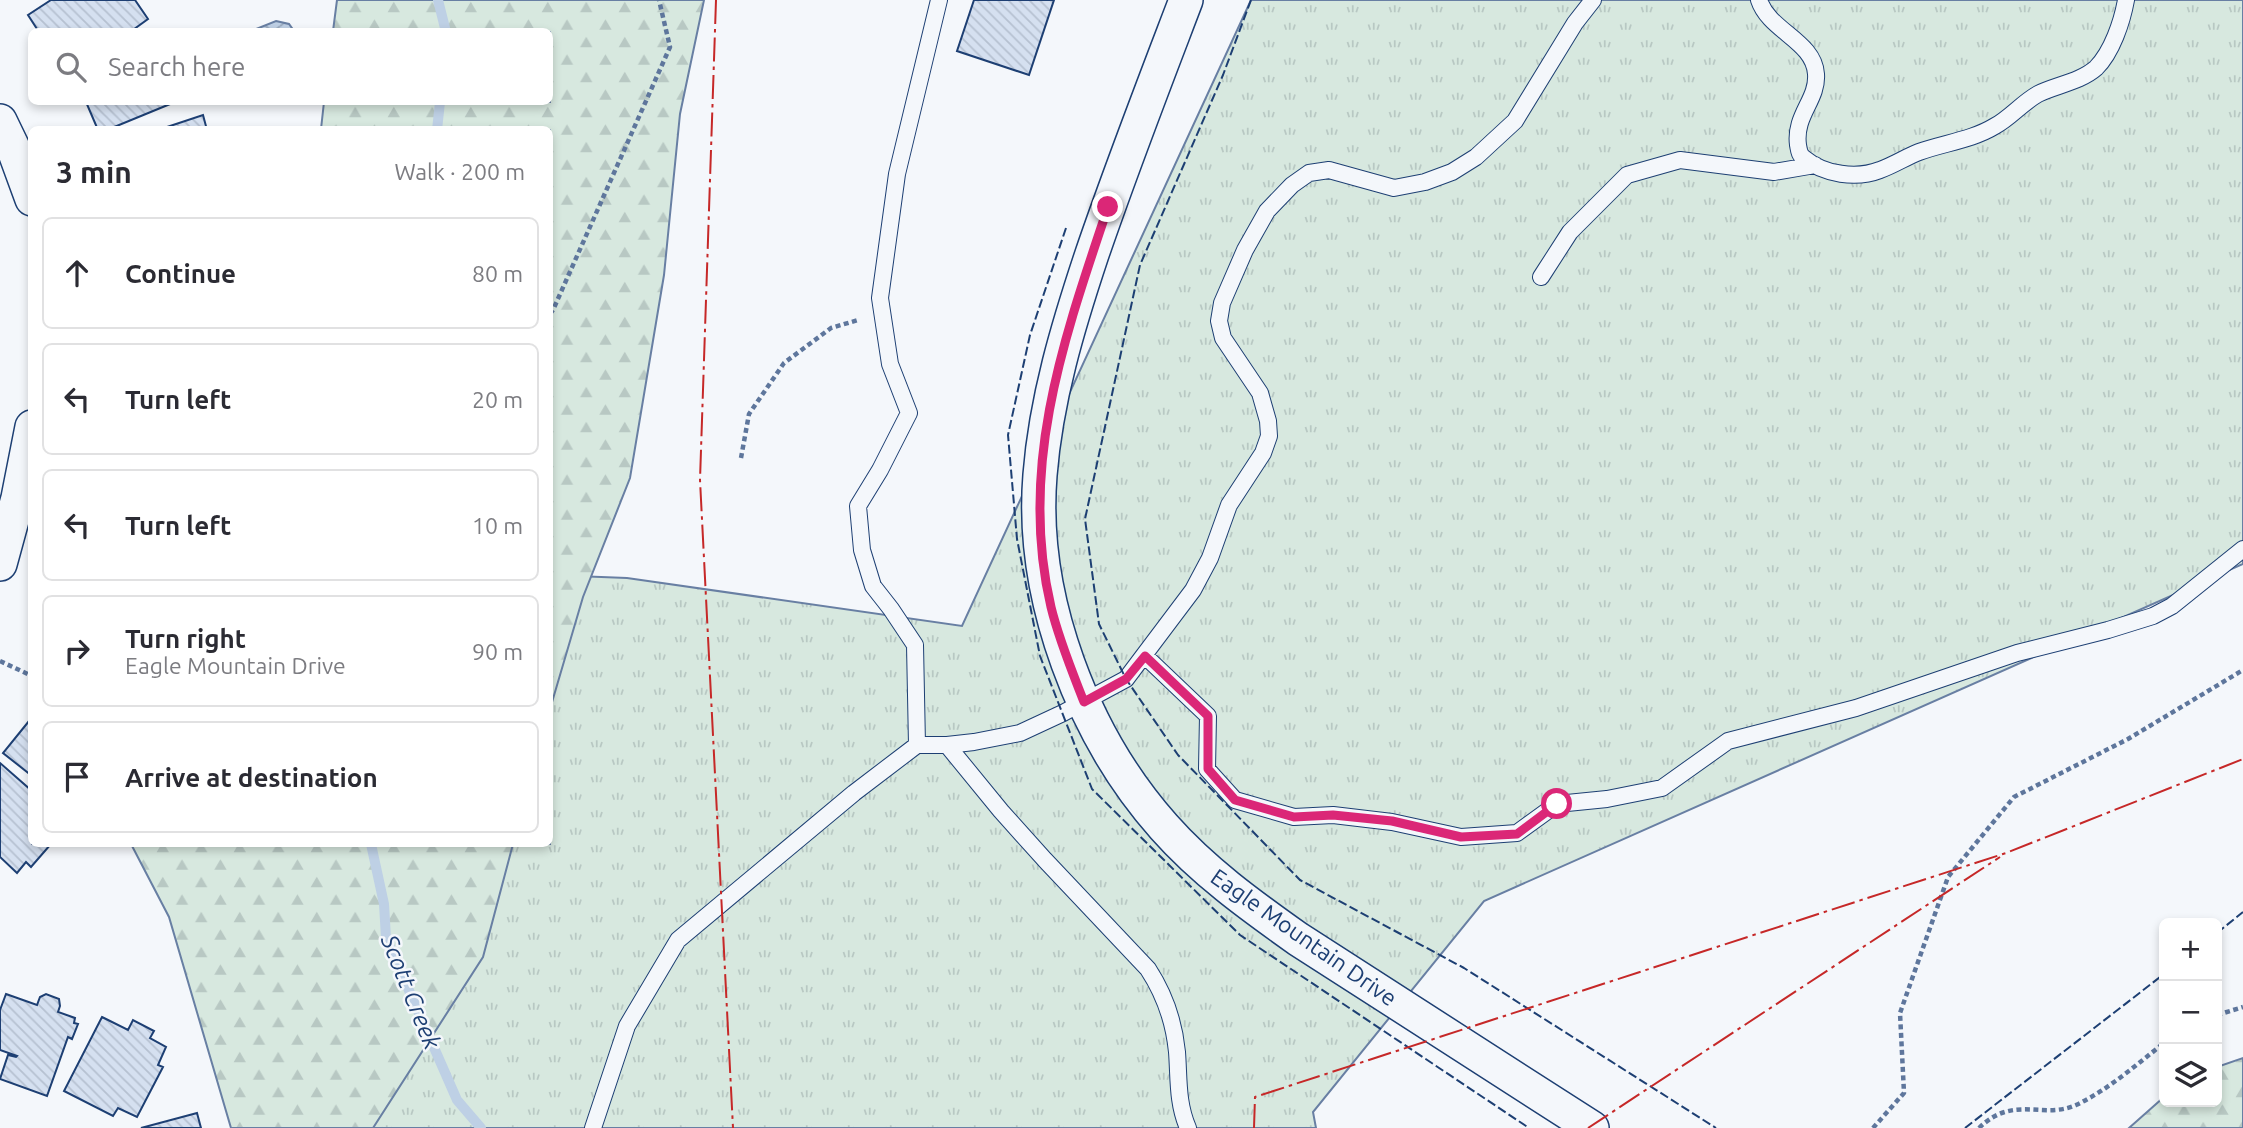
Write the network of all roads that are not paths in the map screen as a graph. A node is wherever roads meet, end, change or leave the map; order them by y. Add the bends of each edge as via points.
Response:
1 (939, 0) edge
2 (1186, 0) edge
3 (1592, 0) edge
4 (1759, 0) edge
5 (2126, 0) edge
6 (0, 121) edge
7 (1815, 165) junction
8 (28, 188) edge
9 (1541, 277) dead end
10 (28, 447) edge
11 (2243, 549) edge
12 (0, 564) edge
13 (1145, 656) junction
14 (1084, 702) junction
15 (917, 745) junction
16 (947, 745) junction
17 (593, 1128) edge
18 (1188, 1128) edge
19 (1592, 1128) edge

1 - 15 lane via 897,174 880,298 890,364 909,413 858,506 873,586 915,645
2 - 14 street, Eagle Mountain Drive via 1077,301 1044,439 1039,500 1042,555 1057,628
3 - 13 lane via 1515,121 1476,158 1434,179 1394,188 1329,170 1309,173 1267,211 1245,250 1219,321 1223,338 1260,393 1269,436 1229,505 1203,575
4 - 7 lane via 1772,22 1802,47 1815,67 1813,92 1796,131 1799,152
5 - 7 lane via 2117,32 2095,68 2037,94 1995,126 1879,171 1835,173
6 - 8 street
7 - 9 lane via 1774,172 1680,160 1628,175 1570,232
10 - 12 street
11 - 13 lane via 2153,616 2017,653 1856,708 1728,740 1662,788 1557,804 1517,834 1461,837 1392,821 1333,815 1294,817 1235,800 1208,769 1208,716
13 - 14 lane via 1126,679
14 - 16 lane via 1020,733
14 - 19 street, Eagle Mountain Drive via 1135,792 1180,844 1230,891
15 - 16 lane
15 - 17 lane via 678,940 627,1026
16 - 18 lane via 1155,979 1172,1018 1178,1088

